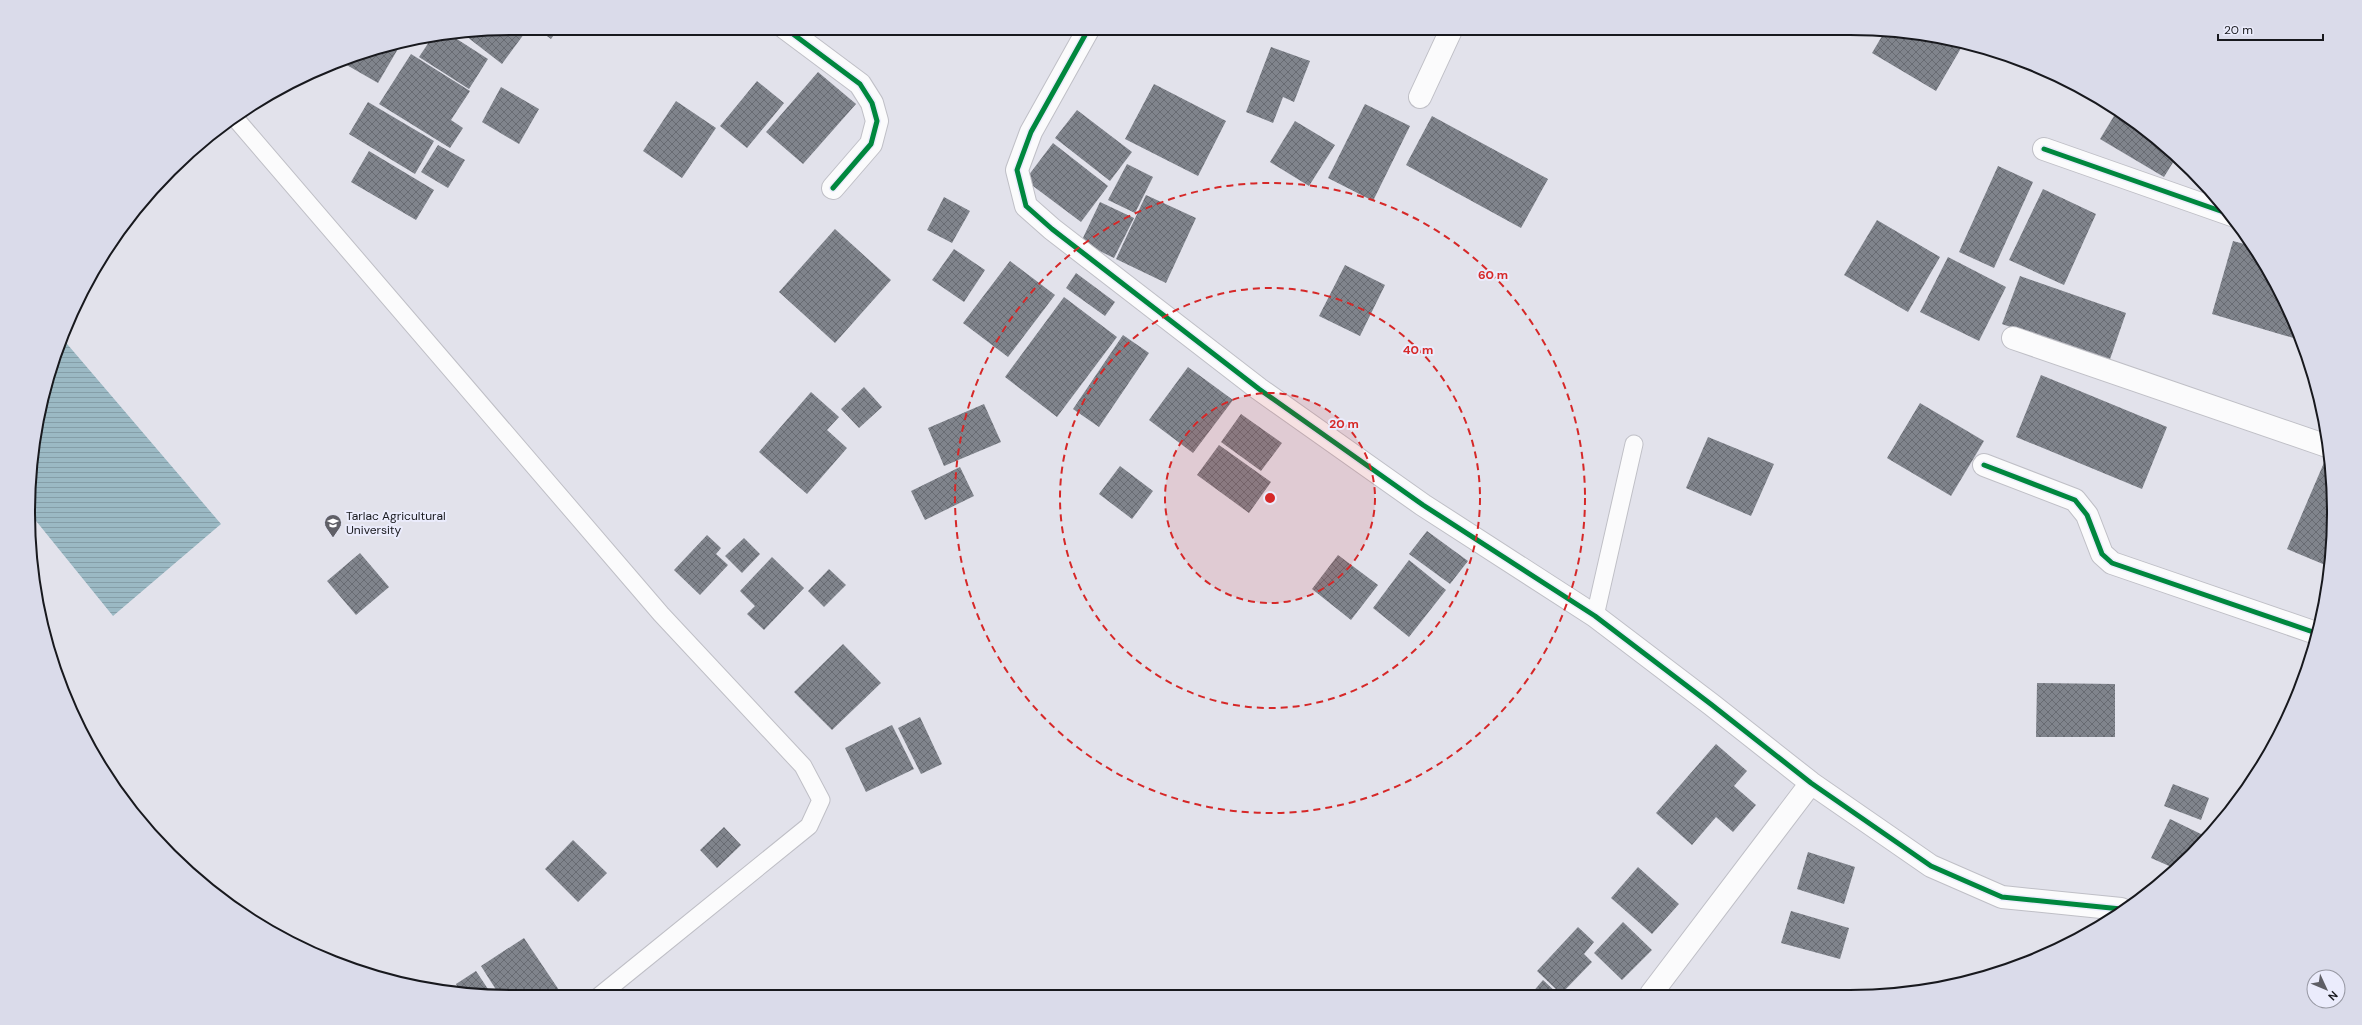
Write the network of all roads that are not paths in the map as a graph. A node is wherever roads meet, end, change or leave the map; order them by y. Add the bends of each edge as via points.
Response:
1 (794, 35) edge
2 (1085, 35) edge
3 (1449, 35) edge
4 (1420, 97) dead end
5 (238, 122) edge
6 (2044, 149) dead end
7 (833, 188) dead end
8 (2219, 210) edge
9 (2014, 338) dead end
10 (1634, 444) dead end
11 (2322, 444) edge
12 (1984, 465) dead end
13 (1595, 616) junction
14 (2312, 632) edge
15 (1811, 783) junction
16 (2117, 909) edge
17 (607, 990) edge
18 (1654, 990) edge

1 - 7 street via 860,84 872,104 877,121 871,144
2 - 13 street via 1030,132 1017,170 1026,206 1052,229 1259,389 1423,505
3 - 4 street
5 - 17 lane via 661,614 803,766 821,800 809,826
6 - 8 street
9 - 11 street
10 - 13 lane
12 - 14 street via 2075,500 2087,514 2102,554 2112,563
13 - 15 street
15 - 16 street via 1931,866 2002,897
15 - 18 street

